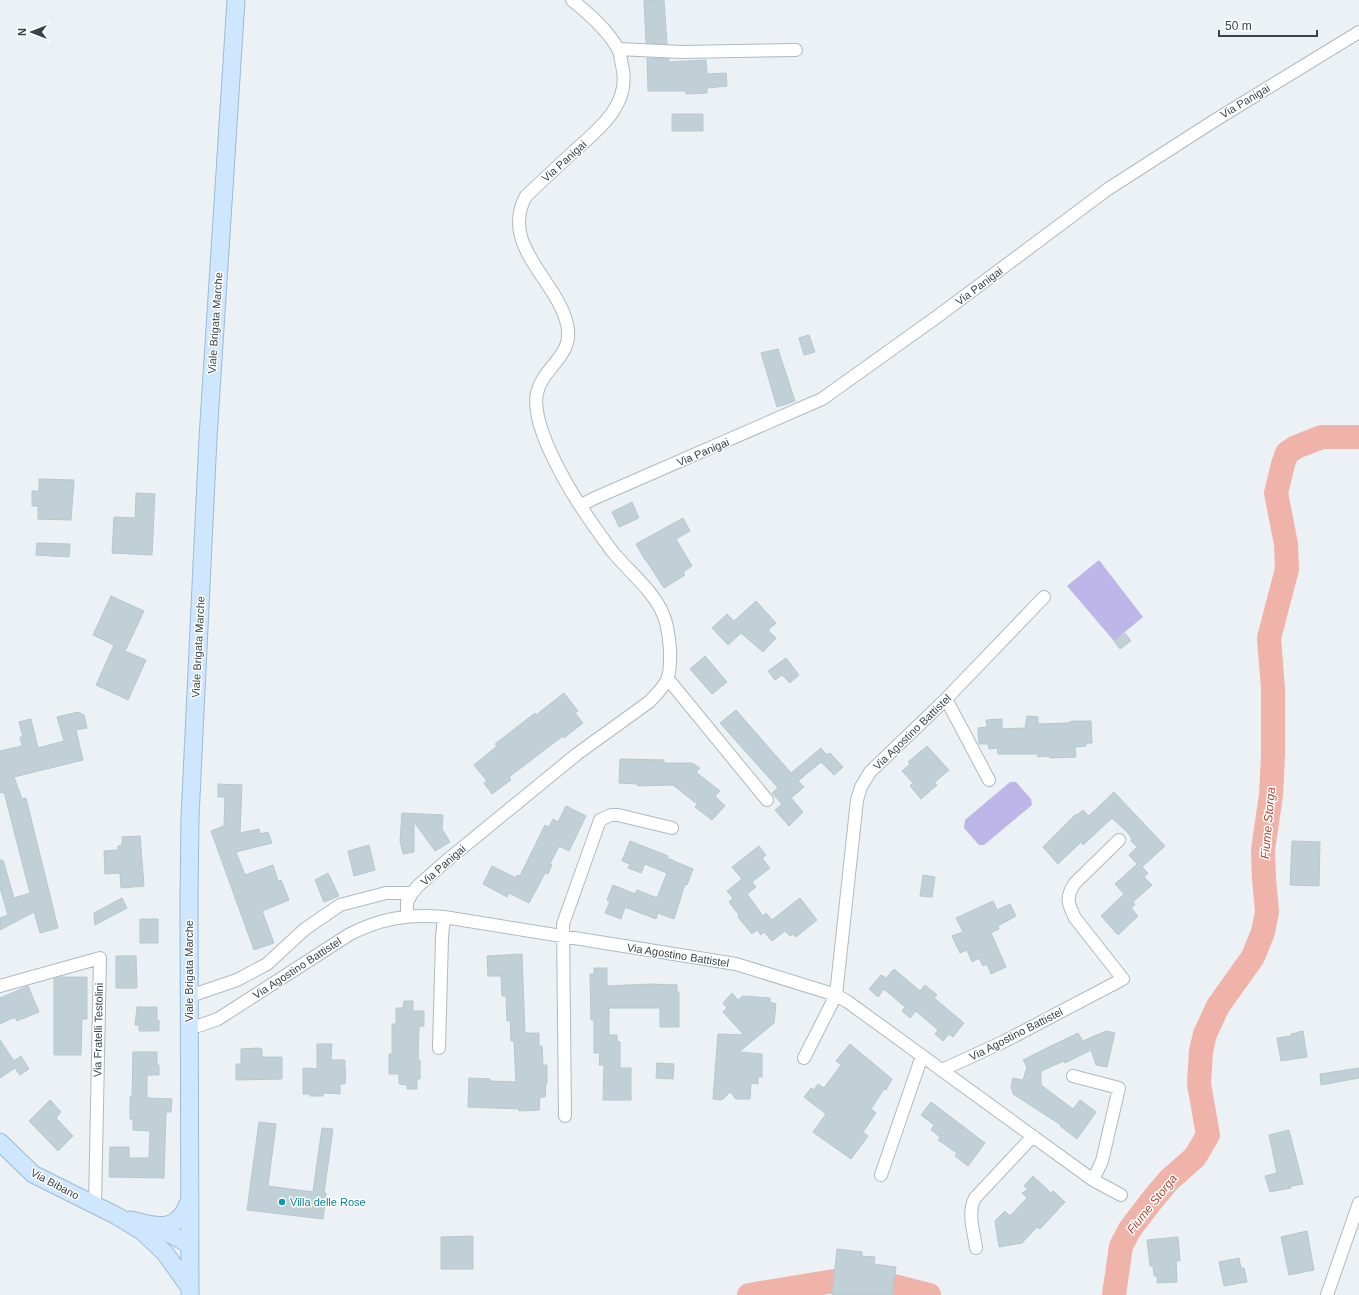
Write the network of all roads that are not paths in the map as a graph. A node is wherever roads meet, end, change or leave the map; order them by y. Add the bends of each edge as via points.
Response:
1 (236, 0) edge
2 (572, 0) edge
3 (1359, 32) edge
4 (618, 49) junction
5 (796, 50) dead end
6 (581, 505) junction
7 (1044, 597) dead end
8 (668, 679) junction
9 (946, 699) junction
10 (989, 780) dead end
11 (767, 800) dead end
12 (672, 828) dead end
13 (1119, 840) dead end
14 (412, 893) junction
15 (407, 916) junction
16 (444, 917) junction
17 (564, 936) junction
18 (0, 986) edge
19 (836, 995) junction
20 (190, 996) junction
21 (190, 1027) junction
22 (439, 1048) dead end
23 (922, 1056) junction
24 (804, 1058) dead end
25 (942, 1070) junction
26 (1073, 1076) dead end
27 (565, 1116) dead end
28 (1033, 1136) junction
29 (0, 1142) edge
30 (881, 1175) dead end
31 (1093, 1180) junction
32 (1121, 1194) dead end
33 (189, 1199) junction
34 (1359, 1203) edge
35 (96, 1205) junction
36 (117, 1216) junction
37 (147, 1224) junction
38 (190, 1248) junction
39 (976, 1248) dead end
40 (165, 1253) junction
41 (190, 1291) edge
42 (1327, 1295) edge

1 - 20 street, Viale Brigata Marche via 208,438 194,735 189,890
2 - 4 street, Via Panigai via 596,21
3 - 6 street, Via Panigai via 1108,188 822,399
4 - 5 street via 682,52
4 - 6 street, Via Panigai via 623,74 619,102 602,126 526,196 520,206 518,217 524,245 564,311 568,325 569,338 566,347 542,381 537,393 537,407 555,460
6 - 8 street, Via Panigai via 613,552 655,599 663,614 670,643 671,666
7 - 9 street, Via Agostino Battistel
8 - 11 street
8 - 14 street, Via Panigai via 649,702 571,759 445,862
9 - 10 street
9 - 19 street, Via Agostino Battistel via 870,772 861,787 857,800
12 - 17 street via 618,815 600,820 563,924
13 - 25 street, Via Agostino Battistel via 1075,883 1068,897 1075,918 1123,979 1006,1041
14 - 15 street via 407,902
14 - 20 street, Via Panigai via 386,893 340,905 305,929 266,964 237,980
15 - 16 street, Via Agostino Battistel
15 - 21 street, Via Agostino Battistel via 376,922 350,934 218,1019
16 - 17 street, Via Agostino Battistel
16 - 22 street
17 - 19 street, Via Agostino Battistel via 736,964
17 - 27 street
18 - 35 street, Via Fratelli Testolini via 100,958
19 - 23 street, Via Agostino Battistel
19 - 24 street, Via Agostino Battistel
20 - 21 street, Viale Brigata Marche
21 - 33 street, Viale Brigata Marche
23 - 25 street, Via Agostino Battistel
23 - 30 street
25 - 28 street, Via Agostino Battistel
26 - 31 street via 1119,1088 1102,1161
28 - 31 street, Via Agostino Battistel
28 - 39 street via 971,1205
29 - 35 street, Via Bibano via 33,1174
31 - 32 street, Via Agostino Battistel
33 - 37 street, Via Bibano via 185,1210 169,1225
33 - 38 street, Viale Brigata Marche
34 - 42 street
35 - 36 street, Via Bibano
36 - 37 street, Via Bibano
36 - 40 street, Via Bibano via 143,1232
37 - 38 street via 167,1232
38 - 40 street via 177,1255
38 - 41 street, Viale Brigata Marche
40 - 41 street, Via Bibano

